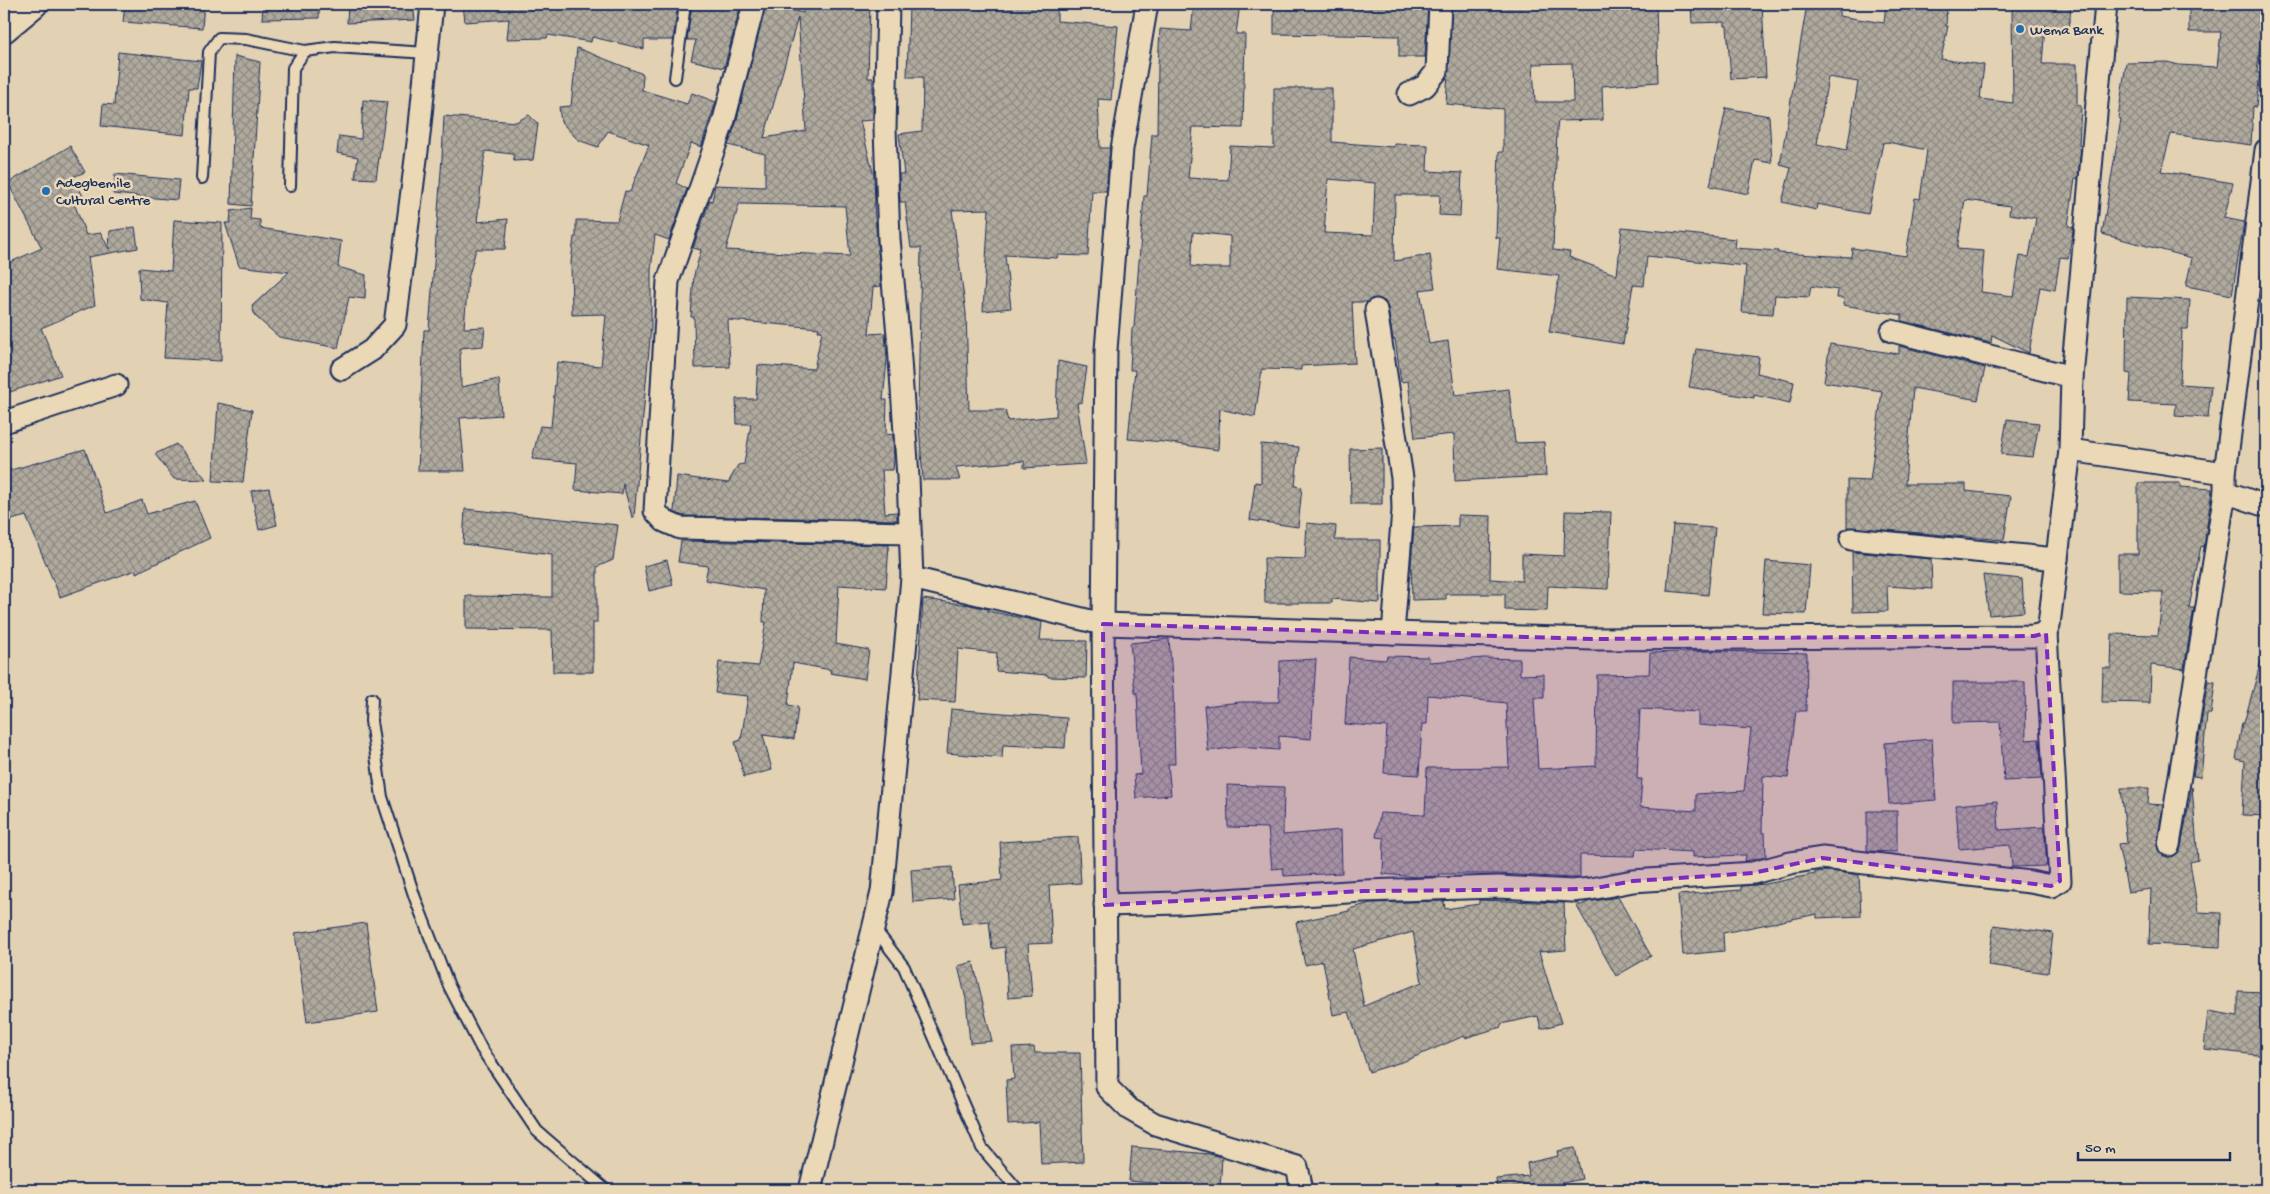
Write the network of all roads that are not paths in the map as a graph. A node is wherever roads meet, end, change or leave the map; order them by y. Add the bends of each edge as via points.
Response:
1 (34, 4) edge
2 (432, 4) edge
3 (685, 4) edge
4 (754, 4) edge
5 (888, 4) edge
6 (1147, 4) edge
7 (1440, 4) edge
8 (2106, 4) edge
9 (4, 29) edge
10 (305, 51) junction
11 (427, 53) junction
12 (675, 78) dead end
13 (1409, 94) dead end
14 (2266, 150) edge
15 (202, 178) dead end
16 (290, 186) dead end
17 (2257, 294) edge
18 (1376, 310) dead end
19 (1892, 331) dead end
20 (342, 369) dead end
21 (2072, 377) junction
22 (116, 385) dead end
23 (4, 422) edge
24 (2070, 450) junction
25 (2225, 482) junction
26 (2266, 506) edge
27 (910, 533) junction
28 (1851, 539) dead end
29 (2057, 559) junction
30 (912, 578) junction
31 (1103, 624) junction
32 (1393, 632) junction
33 (2046, 633) junction
34 (372, 699) dead end
35 (2169, 845) dead end
36 (1105, 905) junction
37 (874, 927) junction
38 (606, 1190) edge
39 (810, 1190) edge
40 (1018, 1190) edge
41 (1302, 1190) edge

1 - 9 street
2 - 11 street
3 - 12 lane
4 - 27 street via 724,120 668,281 654,511 664,521 680,528
5 - 27 street via 885,129
6 - 31 street via 1122,149 1112,250 1106,350
7 - 13 street via 1437,72 1425,86
8 - 21 street
10 - 11 lane via 335,47
10 - 15 lane via 246,39 219,38 209,52
10 - 16 lane via 293,68
11 - 20 street via 395,325 372,350
14 - 17 street
17 - 25 street
18 - 32 street via 1402,478 1403,510
19 - 21 street
21 - 24 street
22 - 23 street
24 - 25 street
24 - 29 street
25 - 26 street
25 - 35 street
27 - 30 street
28 - 29 street
29 - 33 street
30 - 31 street
30 - 37 street via 882,892
31 - 32 street
31 - 36 street
32 - 33 street via 1593,639 2034,636
33 - 36 street via 2060,881 2051,886 1822,858 1753,873 1633,881 1592,889 1363,890
34 - 38 lane via 371,722 382,797 415,898 449,986 481,1048 538,1132
36 - 41 street via 1107,1087 1128,1110 1155,1124 1296,1168
37 - 39 street
37 - 40 lane via 904,967 982,1148

